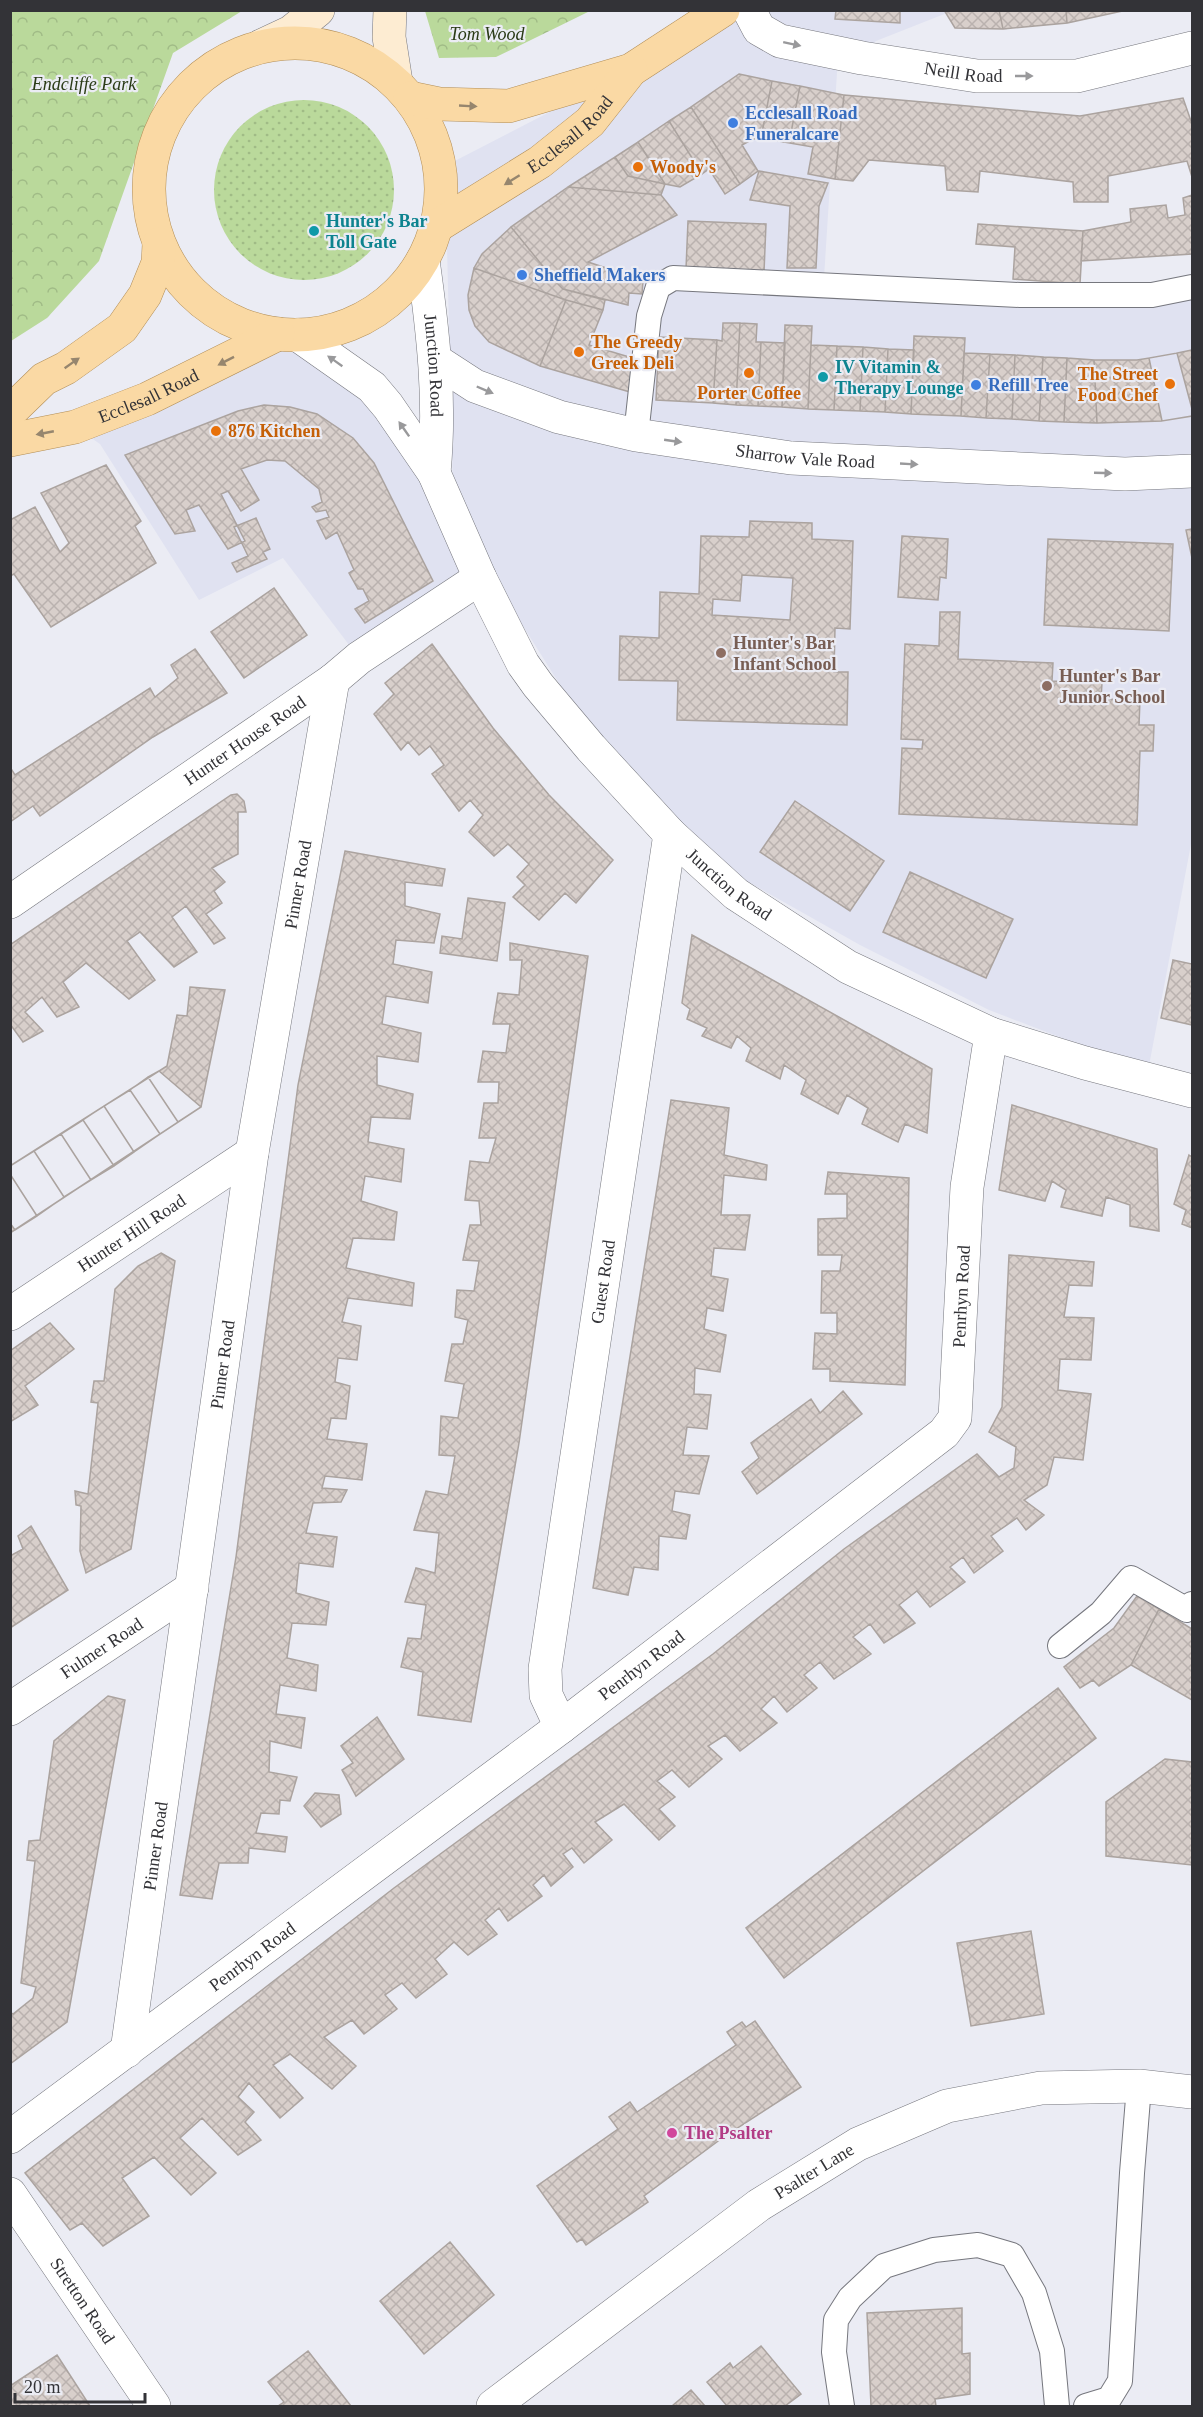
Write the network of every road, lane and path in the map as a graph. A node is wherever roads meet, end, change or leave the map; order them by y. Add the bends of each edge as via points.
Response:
1 (318, 10) edge
2 (390, 10) edge
3 (723, 10) edge
4 (748, 10) edge
5 (261, 46) junction
6 (1192, 48) edge
7 (631, 70) junction
8 (403, 90) junction
9 (437, 226) junction
10 (159, 244) junction
11 (423, 261) junction
12 (1192, 287) edge
13 (288, 335) junction
14 (435, 360) junction
15 (10, 412) edge
16 (636, 435) junction
17 (10, 440) edge
18 (1192, 471) edge
19 (434, 473) junction
20 (480, 578) junction
21 (333, 680) junction
22 (670, 834) junction
23 (10, 902) edge
24 (991, 1034) junction
25 (1192, 1092) edge
26 (252, 1153) junction
27 (10, 1314) edge
28 (192, 1588) junction
29 (1192, 1604) edge
30 (1060, 1646) dead end
31 (10, 1709) edge
32 (561, 1727) junction
33 (127, 2051) junction
34 (1139, 2086) junction
35 (1192, 2092) edge
36 (10, 2137) edge
37 (10, 2194) edge
38 (154, 2406) edge
39 (493, 2406) edge
40 (842, 2406) edge
41 (1057, 2406) edge
42 (1086, 2406) edge

1 - 5 main road via 291,32
2 - 8 main road via 389,37
3 - 7 main road, Ecclesall Road
4 -> 6 street, Neill Road via 759,30 780,41 977,76 1077,76
5 - 8 main road via 309,42 356,56
5 - 10 main road via 212,68 183,94 163,125 151,158 148,199
8 -> 7 main road, Ecclesall Road via 439,104 509,105
7 -> 9 main road, Ecclesall Road via 590,122 540,162
8 - 9 main road via 432,137 442,181
9 - 11 main road
10 - 13 main road via 176,274 200,300 232,321
15 -> 10 main road via 44,379 122,328 145,294 158,263
11 - 13 main road via 383,306 357,321 328,332
11 - 14 street, Junction Road
12 - 16 lane via 1152,295 1020,294 673,278 658,286 650,315
13 -> 17 main road, Ecclesall Road via 75,427
19 -> 13 street, Junction Road via 372,387
14 -> 16 street, Sharrow Vale Road via 475,386 501,397 559,417
14 - 19 street, Junction Road via 439,428
16 -> 18 street, Sharrow Vale Road via 803,459 1125,474
19 - 20 street, Junction Road
20 - 21 street, Hunter House Road via 359,658
20 - 22 street, Junction Road via 523,664 538,685
21 - 23 street, Hunter House Road
21 - 26 street, Pinner Road
22 - 24 street, Junction Road via 736,894 848,967
22 - 32 street, Guest Road via 545,1669 546,1695
24 - 25 street, Junction Road
24 - 32 street, Penrhyn Road via 967,1187 955,1418 944,1433
26 - 27 street, Hunter Hill Road
26 - 28 street, Pinner Road
28 - 31 street, Fulmer Road
28 - 33 street, Pinner Road
29 - 30 lane via 1187,1610 1131,1578 1101,1613
32 - 33 street, Penrhyn Road
33 - 36 street, Penrhyn Road
34 - 35 street, Psalter Lane
34 - 39 street, Psalter Lane via 1041,2088 947,2106 858,2144 759,2205
34 - 42 lane via 1120,2381 1109,2399
37 - 38 street, Stretton Road
40 - 41 lane via 834,2352 836,2320 850,2298 884,2266 934,2250 978,2245 1012,2255 1034,2293 1052,2351

